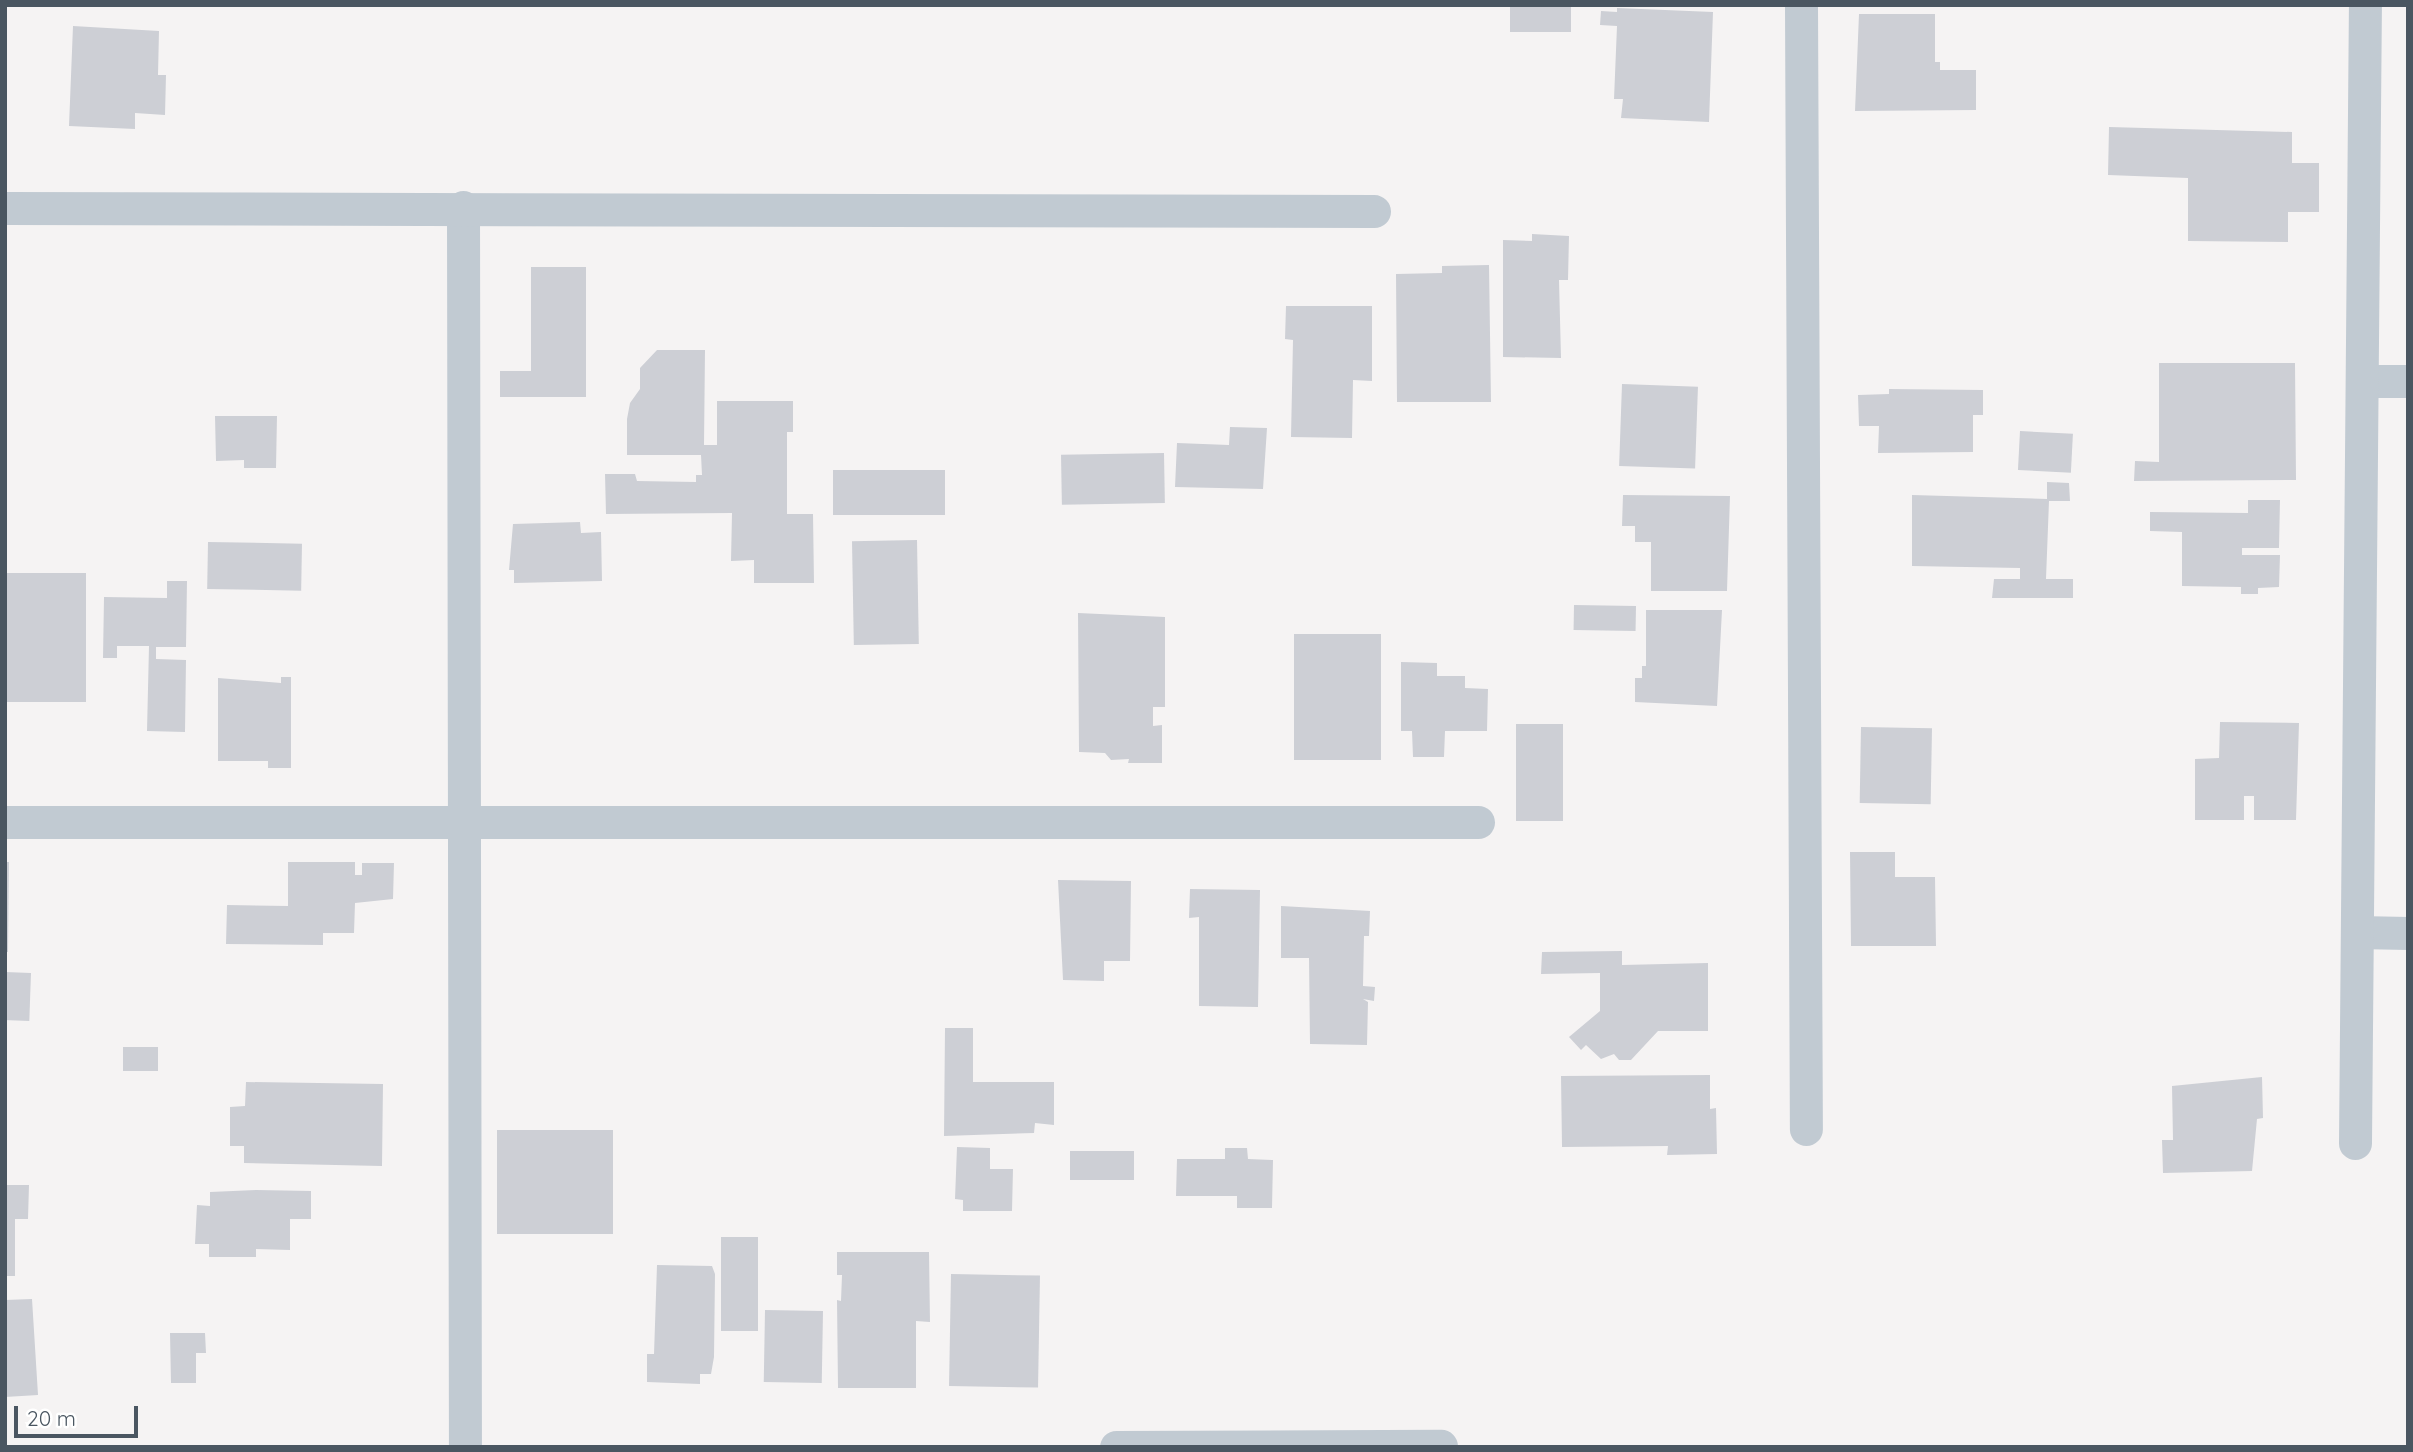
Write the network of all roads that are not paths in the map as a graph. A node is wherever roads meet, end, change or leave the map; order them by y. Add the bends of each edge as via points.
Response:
1 (1801, 5) edge
2 (2365, 5) edge
3 (463, 206) junction
4 (5, 208) edge
5 (1374, 211) dead end
6 (2362, 381) junction
7 (2408, 381) edge
8 (5, 822) edge
9 (463, 822) junction
10 (1478, 822) dead end
11 (2357, 932) junction
12 (2408, 933) edge
13 (1806, 1129) dead end
14 (2355, 1143) dead end
15 (1441, 1446) edge
16 (465, 1447) edge
17 (1116, 1447) edge

1 - 13 street
2 - 6 street
3 - 4 street
3 - 5 street
3 - 9 street
6 - 7 street
6 - 11 street
8 - 9 street
9 - 10 street
9 - 16 street
11 - 12 street
11 - 14 street
15 - 17 street

